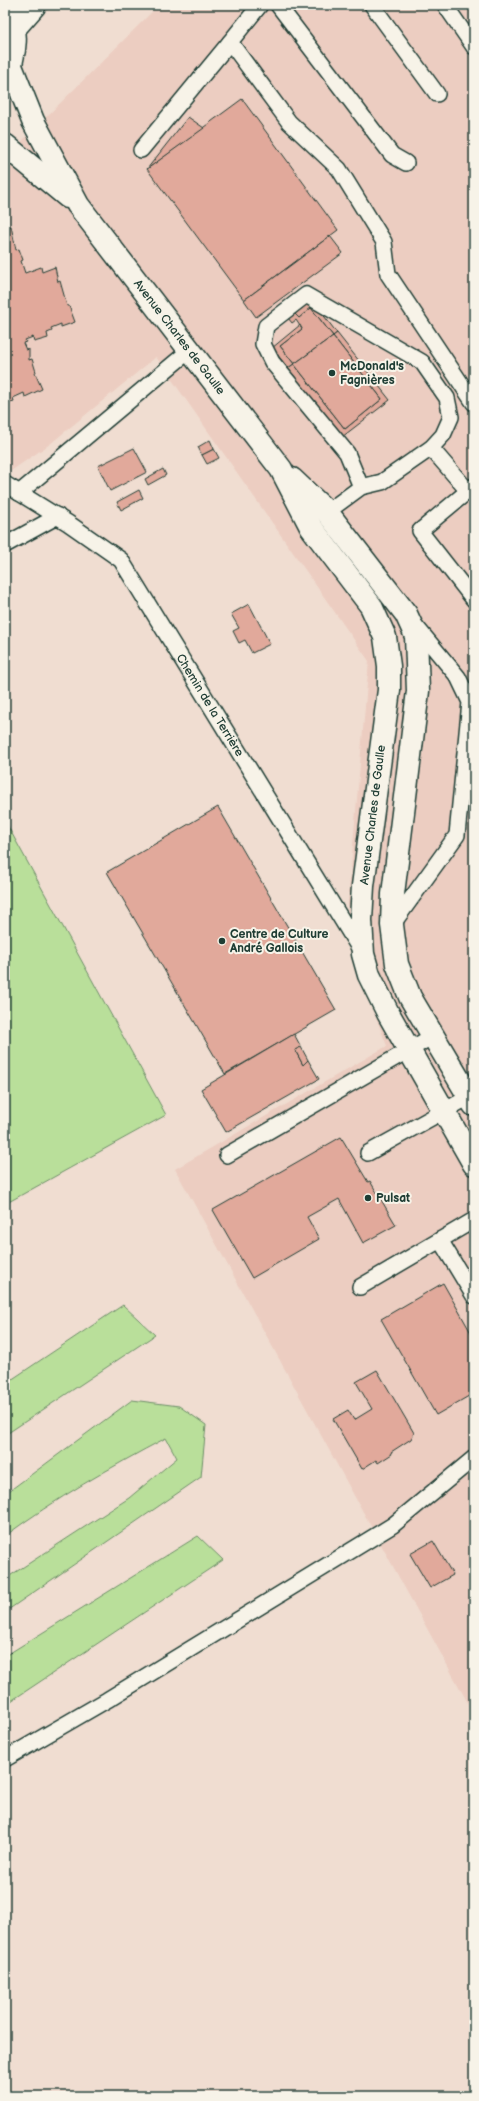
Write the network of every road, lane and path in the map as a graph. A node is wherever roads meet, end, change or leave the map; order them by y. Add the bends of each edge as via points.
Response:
1 (35, 5) edge
2 (260, 5) edge
3 (278, 5) edge
4 (372, 5) edge
5 (445, 5) edge
6 (5, 6) edge
7 (14, 28) junction
8 (230, 42) junction
9 (474, 47) edge
10 (8, 72) edge
11 (437, 94) dead end
12 (5, 145) edge
13 (141, 150) dead end
14 (406, 163) dead end
15 (78, 205) junction
16 (190, 350) junction
17 (474, 403) edge
18 (431, 448) junction
19 (281, 469) junction
20 (5, 484) edge
21 (361, 487) junction
22 (471, 489) edge
23 (20, 493) junction
24 (327, 512) junction
25 (58, 516) junction
26 (5, 545) edge
27 (474, 600) edge
28 (406, 614) junction
29 (392, 925) junction
30 (363, 954) junction
31 (432, 1036) junction
32 (409, 1050) junction
33 (472, 1101) edge
34 (444, 1112) junction
35 (368, 1153) dead end
36 (227, 1155) dead end
37 (474, 1164) edge
38 (474, 1220) edge
39 (440, 1240) junction
40 (360, 1287) dead end
41 (474, 1296) edge
42 (474, 1458) edge
43 (5, 1759) edge

1 - 7 street
2 - 8 lane
3 - 14 lane via 392,155
4 - 11 lane
5 - 9 lane
6 - 7 street
7 - 10 street via 15,48
8 - 13 lane
8 - 17 lane via 289,122 339,169 384,242 388,274
10 - 15 street, Avenue Charles de Gaulle
12 - 15 street, Avenue Charles de Gaulle
15 - 16 street, Avenue Charles de Gaulle
16 - 19 street, Avenue Charles de Gaulle
16 - 23 lane
18 - 21 lane via 382,482
18 - 21 lane via 444,435 451,417 447,398 422,362 306,295 266,326 262,344 272,362 347,453
18 - 22 lane
19 - 24 street, Avenue Charles de Gaulle
19 - 30 street, Avenue Charles de Gaulle via 311,527 371,606 385,637 389,690 363,886
20 - 23 lane, Chemin de la Terrière
21 - 24 lane
22 - 27 lane via 420,531
23 - 25 lane, Chemin de la Terrière
24 - 28 street, Avenue Charles de Gaulle
25 - 26 lane
25 - 30 lane, Chemin de la Terrière via 121,560
28 - 29 street, Avenue Charles de Gaulle via 416,636 418,691 393,894
28 - 29 lane via 458,677 470,702 457,835
29 - 31 street, Avenue Charles de Gaulle via 397,964 410,997
30 - 32 street, Avenue Charles de Gaulle via 369,976
31 - 32 lane
31 - 33 street, Avenue Charles de Gaulle
32 - 34 street, Avenue Charles de Gaulle
32 - 36 lane
33 - 34 lane
34 - 35 lane
34 - 37 street, Avenue Charles de Gaulle
38 - 39 lane
39 - 40 lane
39 - 41 lane
42 - 43 lane via 392,1525 107,1700

